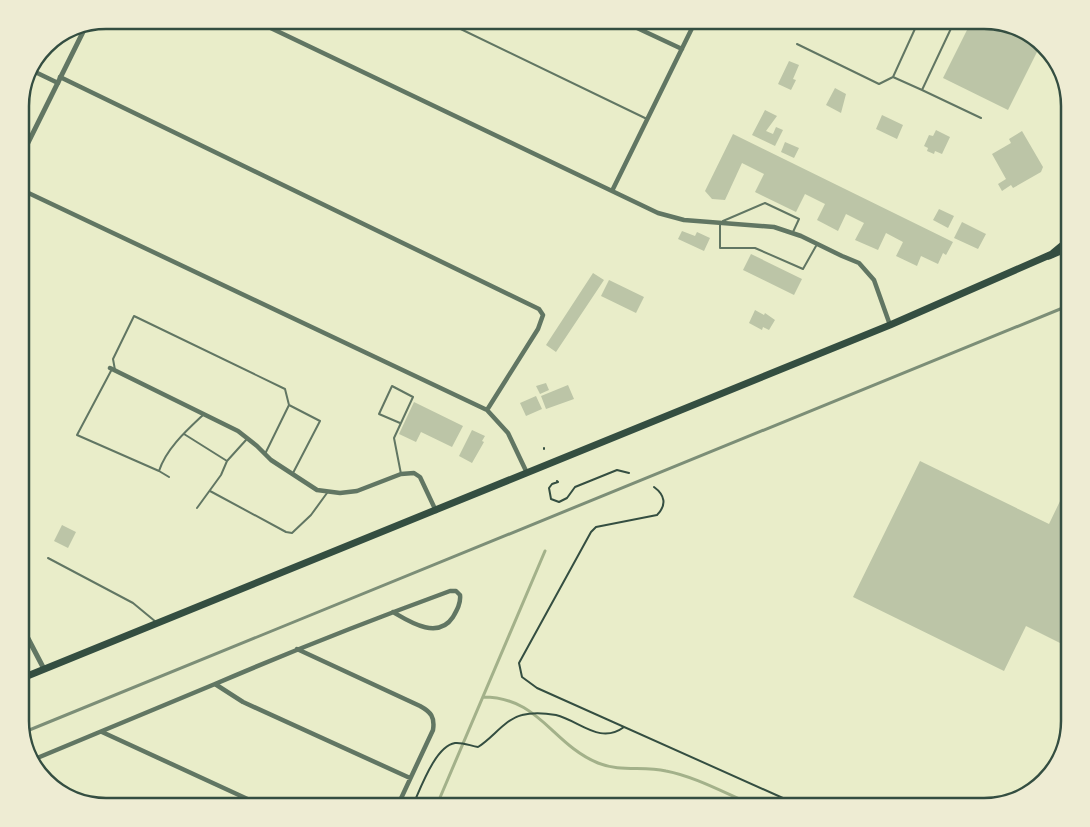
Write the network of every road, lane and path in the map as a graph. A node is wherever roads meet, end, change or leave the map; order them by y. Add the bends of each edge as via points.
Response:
1 (273, 29) edge
2 (461, 29) edge
3 (639, 29) edge
4 (692, 29) edge
5 (915, 29) edge
6 (950, 29) edge
7 (83, 33) edge
8 (797, 44) dead end
9 (682, 49) junction
10 (37, 71) edge
11 (893, 77) junction
12 (59, 80) junction
13 (922, 90) junction
14 (981, 118) dead end
15 (647, 119) junction
16 (29, 141) edge
17 (612, 191) junction
18 (29, 193) edge
19 (720, 222) junction
20 (793, 232) junction
21 (818, 244) junction
22 (1061, 246) edge
23 (1061, 250) edge
24 (1049, 256) junction
25 (890, 325) junction
26 (112, 369) junction
27 (289, 405) junction
28 (487, 410) junction
29 (204, 414) junction
30 (400, 423) junction
31 (184, 434) junction
32 (248, 438) junction
33 (264, 454) junction
34 (226, 461) junction
35 (159, 471) junction
36 (527, 473) junction
37 (401, 474) junction
38 (629, 474) dead end
39 (292, 475) junction
40 (168, 476) dead end
41 (558, 481) dead end
42 (654, 487) dead end
43 (210, 491) junction
44 (327, 493) junction
45 (197, 508) dead end
46 (436, 511) junction
47 (48, 558) dead end
48 (393, 612) junction
49 (158, 624) junction
50 (29, 641) edge
51 (297, 649) junction
52 (44, 670) junction
53 (29, 676) edge
54 (214, 684) junction
55 (624, 727) junction
56 (102, 732) junction
57 (39, 758) edge
58 (410, 778) junction
59 (245, 798) edge
60 (401, 798) edge
61 (416, 798) edge
62 (782, 798) edge

1 - 17 street
2 - 15 lane
3 - 9 street
4 - 9 street
5 - 11 lane
6 - 13 lane
7 - 12 street
8 - 11 lane via 879,84
9 - 15 street
10 - 12 street
11 - 13 lane
12 - 16 street
12 - 28 street via 539,309 543,314 538,329
13 - 14 lane
15 - 17 street
17 - 19 street via 675,219
18 - 28 street
19 - 20 street
19 - 20 lane via 765,203 799,219
19 - 21 lane via 720,248 755,248 803,269
20 - 21 street
21 - 25 street via 859,264 868,272
22 - 24 main road
23 - 24 main road
24 - 25 main road
25 - 36 main road
26 - 27 lane via 113,359 134,316 285,389
26 - 29 street
26 - 35 lane via 77,435
27 - 33 lane
27 - 39 lane via 320,420
28 - 36 street via 508,433
29 - 31 lane
29 - 32 street
30 - 30 lane via 413,396 392,386 379,414
30 - 37 lane via 394,438
31 - 34 lane
31 - 35 lane via 162,462
32 - 33 street
32 - 34 lane
33 - 39 street
34 - 43 lane
35 - 40 lane
36 - 46 main road
37 - 44 street via 356,491
37 - 46 street via 414,473 420,477
38 - 41 path via 618,470 575,487 567,498 559,502 549,494 552,484
39 - 44 street
42 - 55 path via 661,492 664,503 656,515 596,527 591,532 519,663 522,677 537,688
43 - 44 lane via 292,533
43 - 45 lane
46 - 49 main road
47 - 49 lane via 134,603
48 - 48 street via 450,591 460,595 451,620 437,628 421,627
48 - 51 street
49 - 52 main road
50 - 52 street
51 - 54 street
51 - 58 street via 430,713 433,730
52 - 53 main road
54 - 56 street
54 - 58 street via 243,702
55 - 61 path via 615,733 600,734 557,715 520,715 478,747 457,742 439,751
55 - 62 path
56 - 57 street
56 - 59 street
58 - 60 street

